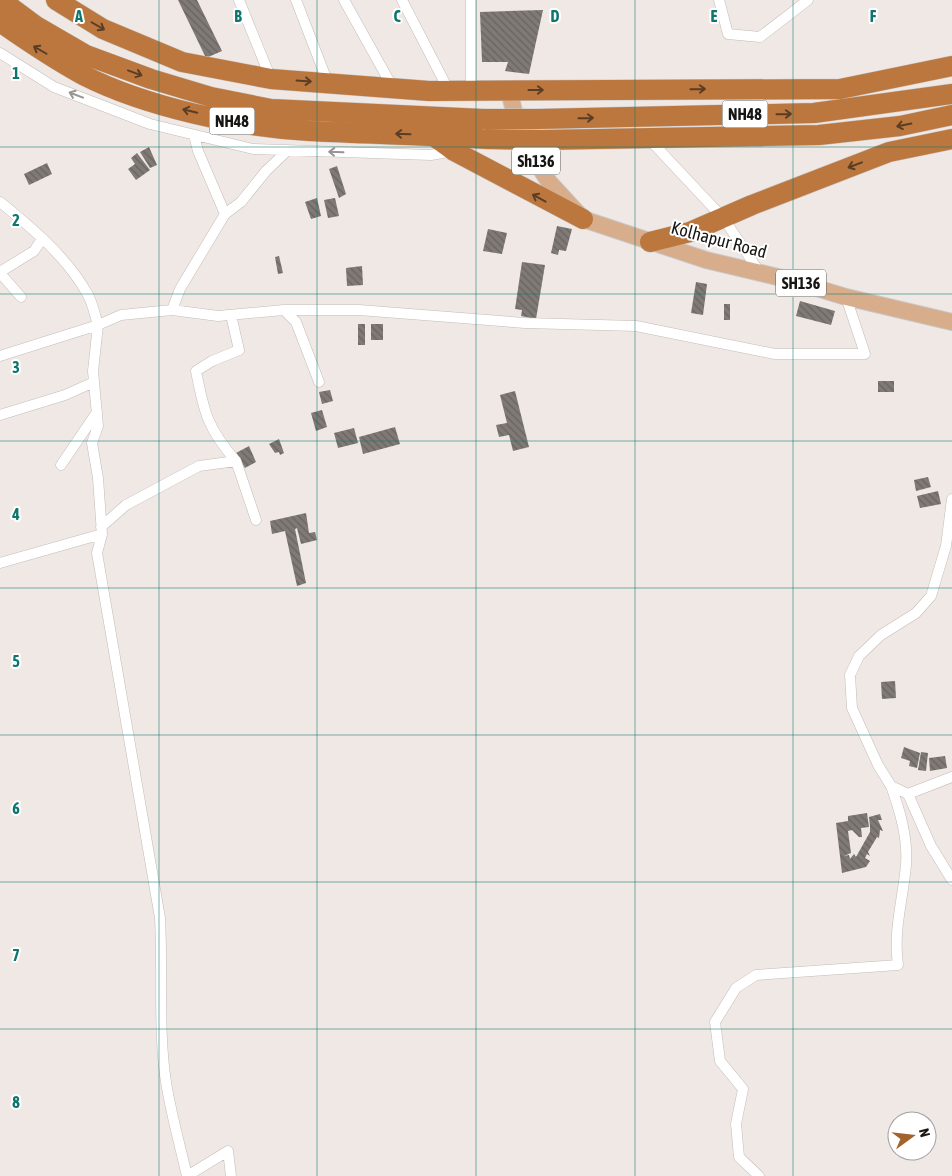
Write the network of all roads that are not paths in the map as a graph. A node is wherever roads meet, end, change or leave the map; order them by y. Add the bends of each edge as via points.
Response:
1 (1, 0) edge
2 (56, 0) edge
3 (239, 0) edge
4 (296, 0) edge
5 (344, 0) edge
6 (402, 0) edge
7 (471, 0) edge
8 (719, 0) edge
9 (808, 0) edge
10 (0, 22) edge
11 (0, 52) edge
12 (952, 66) edge
13 (271, 79) junction
14 (328, 83) junction
15 (394, 88) junction
16 (449, 91) junction
17 (471, 91) junction
18 (509, 91) junction
19 (952, 94) edge
20 (952, 115) edge
21 (194, 135) junction
22 (431, 135) junction
23 (649, 138) junction
24 (952, 139) edge
25 (288, 150) junction
26 (454, 151) junction
27 (0, 202) edge
28 (225, 214) junction
29 (724, 219) junction
30 (583, 220) junction
31 (42, 239) junction
32 (650, 242) junction
33 (0, 273) edge
34 (760, 273) junction
35 (21, 297) dead end
36 (846, 298) junction
37 (172, 310) junction
38 (284, 310) junction
39 (231, 315) junction
40 (952, 322) edge
41 (98, 325) junction
42 (0, 356) edge
43 (94, 382) junction
44 (319, 382) dead end
45 (97, 412) junction
46 (0, 415) edge
47 (236, 461) junction
48 (61, 464) dead end
49 (952, 499) edge
50 (256, 520) dead end
51 (102, 531) junction
52 (0, 563) edge
53 (952, 777) edge
54 (891, 786) junction
55 (908, 794) junction
56 (952, 880) edge
57 (187, 1176) edge
58 (231, 1176) edge
59 (759, 1176) edge

1 -> 19 highway, NH48, bridge via 36,26 86,55 211,97 271,108 538,119 814,113
2 -> 13 highway via 102,29 182,62
3 - 13 street
4 - 14 street
5 - 15 street
6 - 16 street
7 - 17 street
8 - 9 street via 728,34 760,37
22 -> 10 highway, NH48 via 308,131 243,123 184,110 138,97 84,75 30,44
21 -> 11 street via 150,124 54,87
18 -> 12 highway via 840,89
13 -> 14 highway
14 - 15 highway
15 - 16 highway
16 - 17 highway
17 - 18 highway
18 - 30 main road, Sh136 via 535,160 549,182
20 -> 23 highway, NH48 via 900,126 819,135
21 - 25 street via 253,149
21 - 28 street
22 - 23 highway, NH48, bridge via 542,140
22 - 26 highway
23 - 29 street
24 -> 29 highway via 889,152
26 -> 25 street via 431,155
25 - 28 street via 241,202
30 -> 26 highway
27 - 31 street
28 - 37 street via 180,289
29 - 32 highway
29 - 34 street
30 - 32 main road, SH136
31 - 33 street via 34,251
31 - 41 street via 62,259 88,296
32 - 34 main road, Kolhapur Road / SH136
33 - 35 street
34 - 36 main road, Kolhapur Road / SH136
36 - 38 street via 865,354 774,354 636,326 525,323 359,310
36 - 40 main road, Kolhapur Road / SH136
37 - 39 street
37 - 41 street via 121,315
38 - 39 street
38 - 44 street via 296,322
39 - 47 street via 239,350 212,360 196,371 202,406 216,438
41 - 42 street
41 - 43 street
43 - 45 street
43 - 46 street
45 - 48 street
45 - 51 street via 98,426 92,444
47 - 50 street
47 - 51 street via 199,466 126,505
49 - 54 street via 946,546 931,596 916,613 881,635 859,656 850,675 852,708
51 - 52 street
51 - 57 street via 97,553 160,918 166,1082
53 - 55 street
54 - 55 street
54 - 59 street via 902,817 906,863 895,943 898,965 756,974 736,988 715,1022 720,1061 743,1089 736,1124 739,1157
55 - 56 street via 931,846
57 - 58 street via 228,1151

